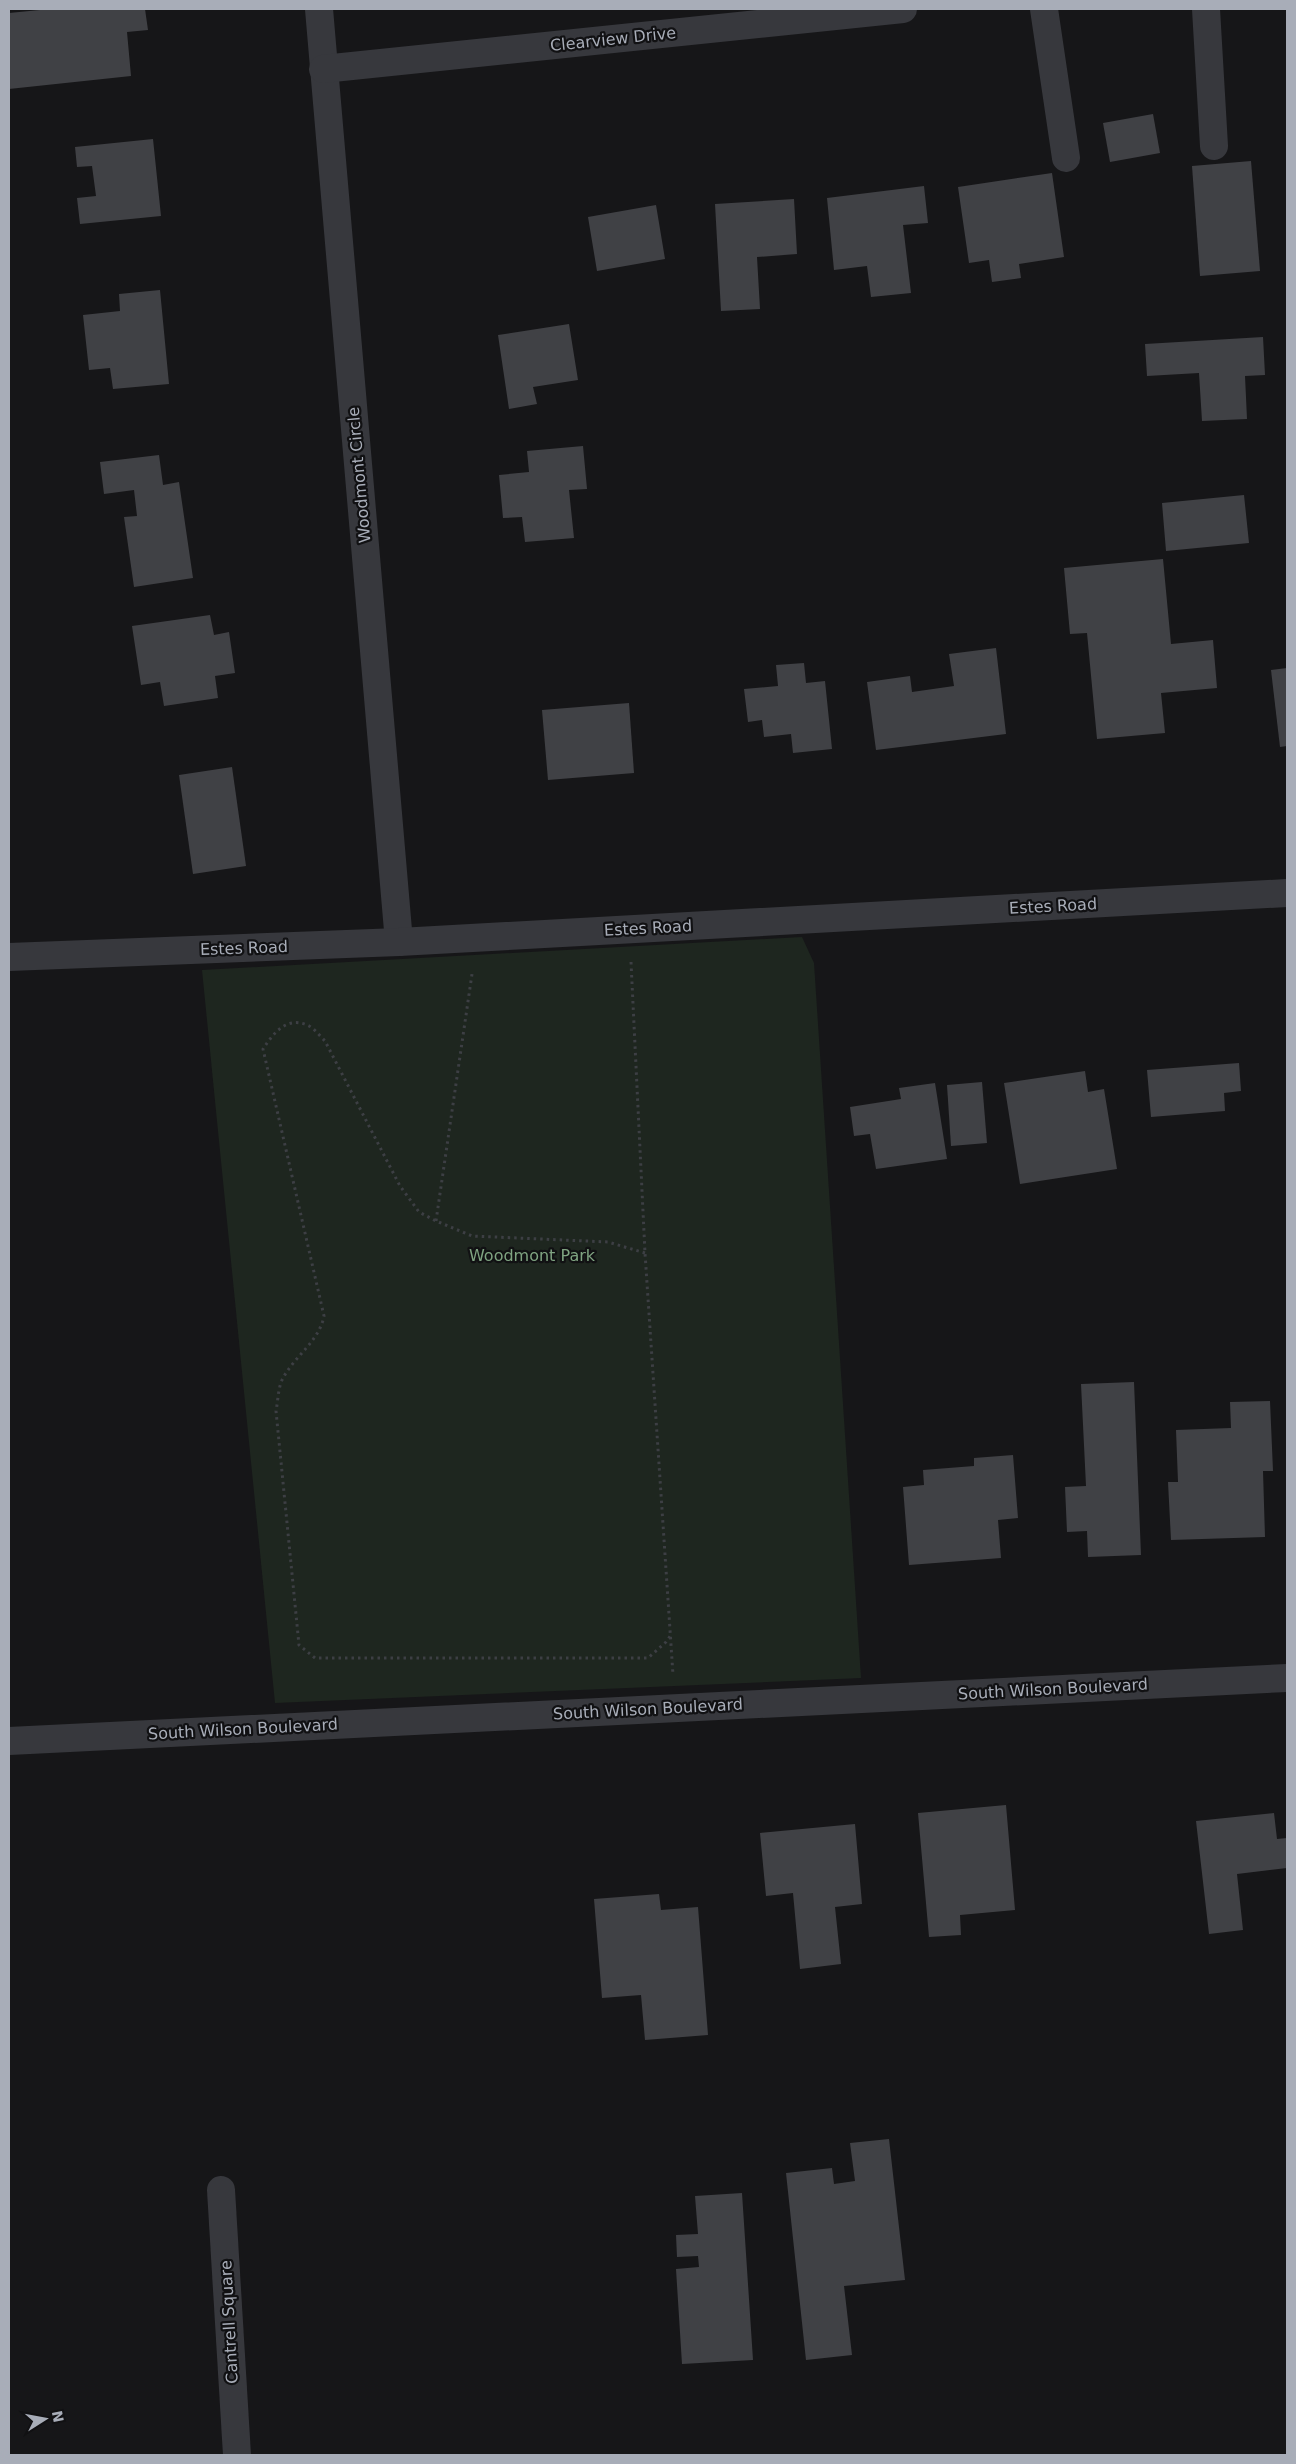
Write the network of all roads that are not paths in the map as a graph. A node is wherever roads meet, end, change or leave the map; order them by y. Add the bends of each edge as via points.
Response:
1 (319, 9) edge
2 (903, 9) edge
3 (1044, 9) edge
4 (1206, 9) edge
5 (323, 69) junction
6 (1214, 146) dead end
7 (1066, 158) dead end
8 (1287, 893) edge
9 (399, 942) junction
10 (9, 957) edge
11 (1287, 1678) edge
12 (9, 1741) edge
13 (221, 2190) dead end
14 (237, 2455) edge

1 - 5 street, Woodmont Circle
2 - 5 street, Clearview Drive
3 - 7 street
4 - 6 street
5 - 9 street, Woodmont Circle
8 - 9 street, Estes Road
9 - 10 street, Estes Road
11 - 12 street, South Wilson Boulevard
13 - 14 street, Cantrell Square

